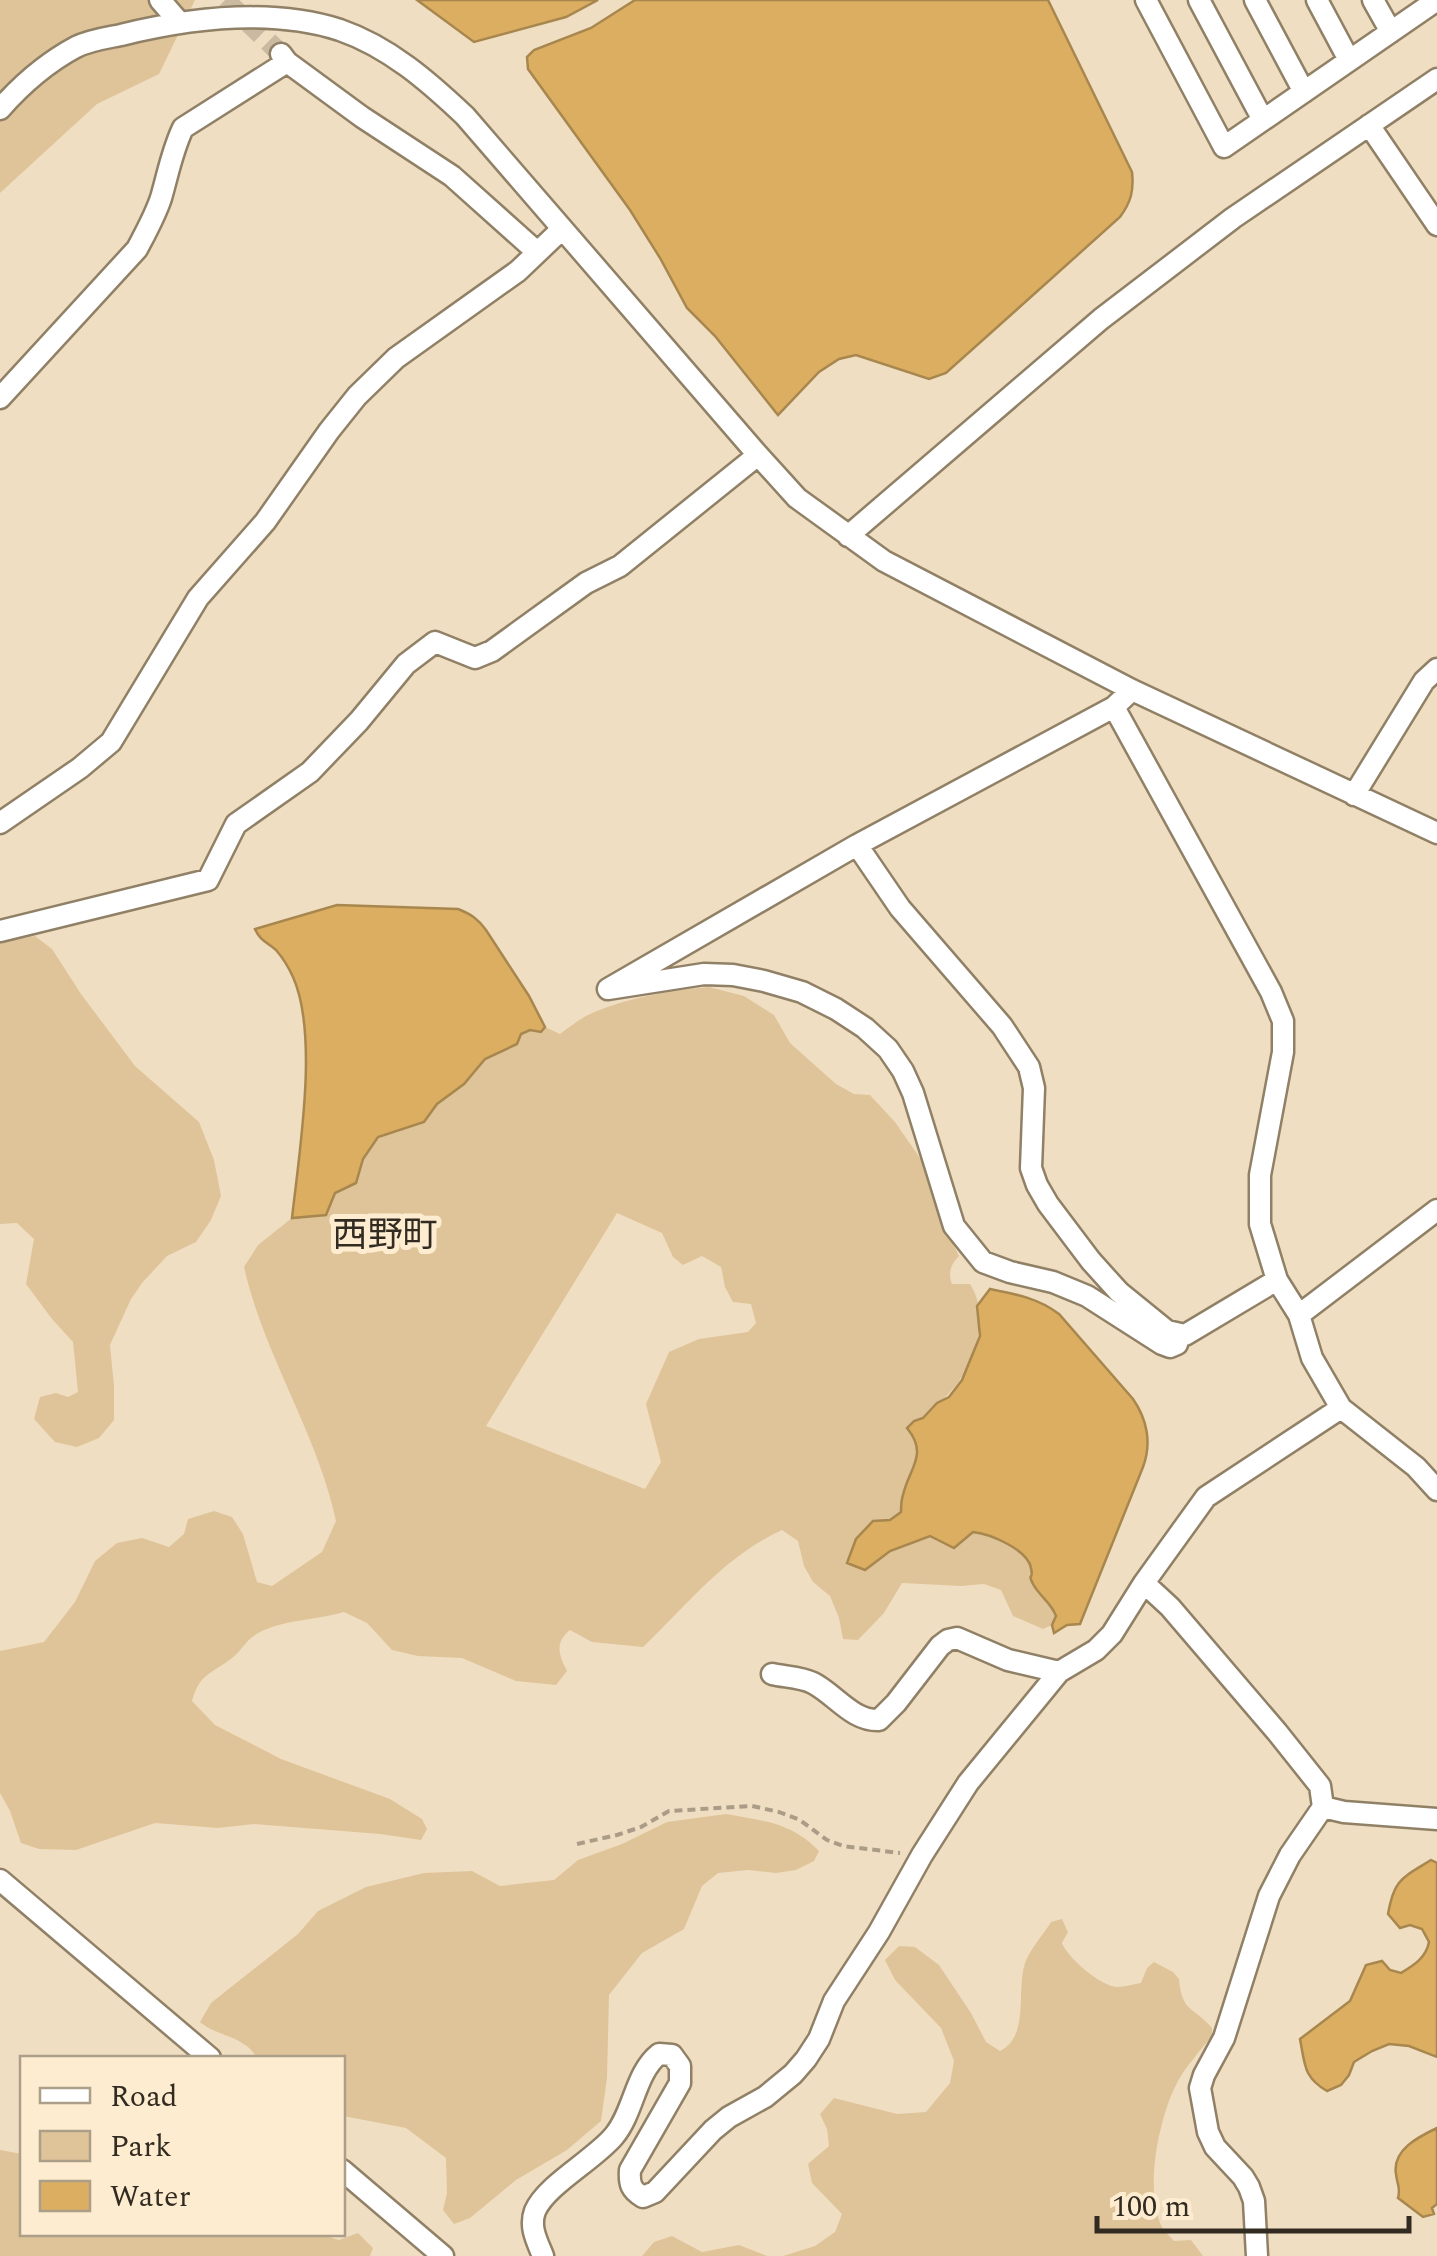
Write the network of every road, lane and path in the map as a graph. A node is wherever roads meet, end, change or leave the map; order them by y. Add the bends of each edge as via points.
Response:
1 (160, 0) edge
2 (1146, 0) edge
3 (1199, 0) edge
4 (1255, 0) edge
5 (1317, 0) edge
6 (1373, 0) edge
7 (1434, 1) edge
8 (180, 23) junction
9 (1390, 32) junction
10 (1350, 60) junction
11 (1437, 79) edge
12 (1304, 92) junction
13 (0, 109) edge
14 (1263, 120) junction
15 (1369, 125) junction
16 (1437, 226) edge
17 (561, 230) junction
18 (536, 252) junction
19 (0, 398) edge
20 (758, 455) junction
21 (848, 536) junction
22 (1437, 670) edge
23 (1132, 690) junction
24 (1114, 707) junction
25 (1354, 795) junction
26 (0, 824) edge
27 (1437, 833) edge
28 (857, 845) junction
29 (0, 931) edge
30 (1437, 1210) edge
31 (1277, 1280) junction
32 (1299, 1315) junction
33 (1180, 1334) junction
34 (1341, 1408) junction
35 (1437, 1490) edge
36 (1144, 1583) junction
37 (1059, 1672) junction
38 (772, 1674) dead end
39 (1323, 1807) junction
40 (1437, 1819) edge
41 (577, 1844) dead end
42 (922, 1856) junction
43 (0, 1880) edge
44 (208, 2056) edge
45 (345, 2173) edge
46 (443, 2256) edge
47 (543, 2256) edge
48 (1258, 2256) edge

1 - 8 street
2 - 14 street via 1224,147
3 - 14 street
4 - 12 street
5 - 10 street
6 - 9 street
7 - 9 street
8 - 13 street via 81,44 41,68
8 - 17 street via 310,22 372,44 465,116
9 - 10 street
10 - 12 street
11 - 15 street
12 - 14 street
15 - 16 street
15 - 21 street via 1101,319
17 - 18 street
17 - 20 street
18 - 19 street via 452,176 284,58 183,128 151,225 136,249
18 - 26 street via 396,358 357,396 265,522 198,598 111,742
20 - 21 street via 797,498
20 - 29 street via 620,566 492,651 475,658 436,642 406,664 310,772 236,824 208,880
21 - 23 street
22 - 25 street via 1424,680
23 - 24 street
23 - 25 street
24 - 28 street
24 - 31 street via 1284,1022 1260,1175 1260,1224
25 - 27 street
28 - 33 street via 1029,1067 1031,1168 1048,1204 1119,1292
28 - 33 street via 608,988 733,975 802,992 836,1009 888,1049 904,1071 954,1226 982,1262 1087,1296 1170,1347
30 - 32 street
31 - 32 street
31 - 33 street
32 - 34 street via 1312,1358
34 - 35 street
34 - 36 street via 1206,1497
36 - 37 street via 1112,1634
36 - 39 street via 1278,1732 1320,1786
37 - 38 street via 948,1640 879,1720 858,1716 809,1681
37 - 42 street via 968,1783
39 - 40 street
39 - 48 street via 1269,1896 1224,2038 1200,2088 1214,2147 1243,2177 1254,2201
41 - 42 path via 629,1831 669,1811 752,1806 800,1820 843,1846
42 - 47 street via 806,2059 765,2097 713,2130 656,2192 643,2197 629,2182 630,2170 680,2083 672,2055 659,2054 648,2063 616,2134 540,2202 532,2226
43 - 44 street
45 - 46 street

